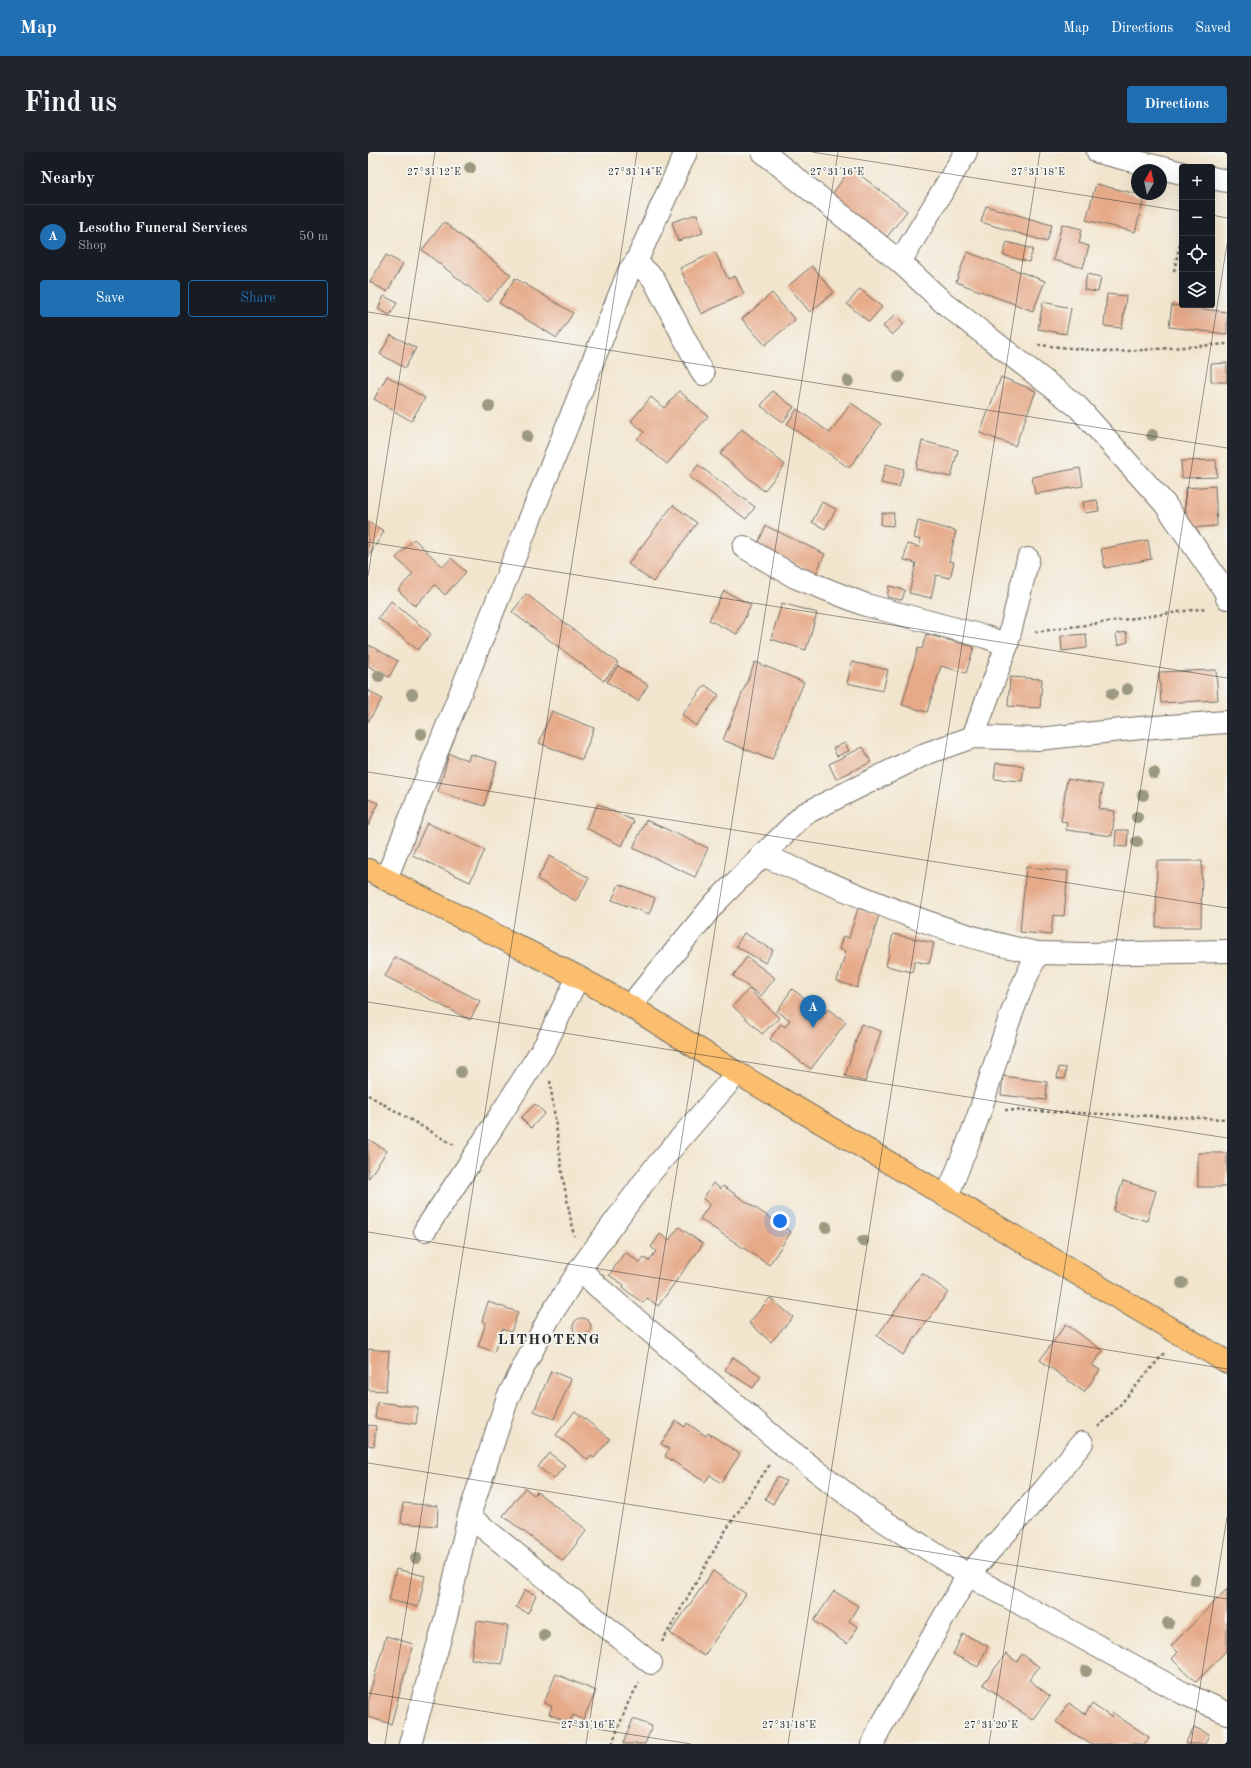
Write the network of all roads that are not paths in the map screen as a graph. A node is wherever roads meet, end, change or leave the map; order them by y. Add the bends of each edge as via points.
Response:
1 (686, 152) edge
2 (763, 152) edge
3 (966, 152) edge
4 (1098, 152) edge
5 (1179, 172) edge
6 (1215, 179) edge
7 (1227, 181) edge
8 (636, 262) junction
9 (900, 262) junction
10 (703, 374) dead end
11 (744, 547) dead end
12 (1028, 558) dead end
13 (1220, 602) edge
14 (1008, 640) junction
15 (1227, 722) edge
16 (972, 737) junction
17 (762, 855) junction
18 (377, 874) edge
19 (1227, 951) edge
20 (1038, 953) junction
21 (578, 978) junction
22 (630, 1006) junction
23 (737, 1073) junction
24 (947, 1197) junction
25 (425, 1230) dead end
26 (580, 1269) junction
27 (1227, 1362) edge
28 (1082, 1443) road end
29 (470, 1516) junction
30 (968, 1575) junction
31 (651, 1663) road end
32 (1227, 1713) edge
33 (410, 1744) edge
34 (873, 1744) edge

1 - 8 street
2 - 9 street
3 - 9 street
4 - 5 street
6 - 7 street
8 - 10 street via 653,278
8 - 18 street via 626,279
9 - 13 street via 943,302 1078,407 1166,504 1225,592
11 - 14 street via 795,577 866,605 986,637
12 - 14 street
14 - 16 street
15 - 16 street via 1039,739
16 - 17 street via 926,754 804,814
17 - 20 street via 905,914 1000,946
17 - 22 street via 715,902
18 - 21 main road
19 - 20 street
20 - 24 street via 1025,977 1000,1044 980,1109
21 - 22 main road
21 - 25 street via 545,1045
22 - 23 main road
23 - 24 main road
23 - 26 street via 652,1171
24 - 27 main road
26 - 29 street via 549,1318 508,1397
26 - 30 street via 783,1445 870,1512
28 - 30 street
29 - 31 street
29 - 33 street via 446,1617
30 - 32 street via 1183,1693
30 - 34 street

